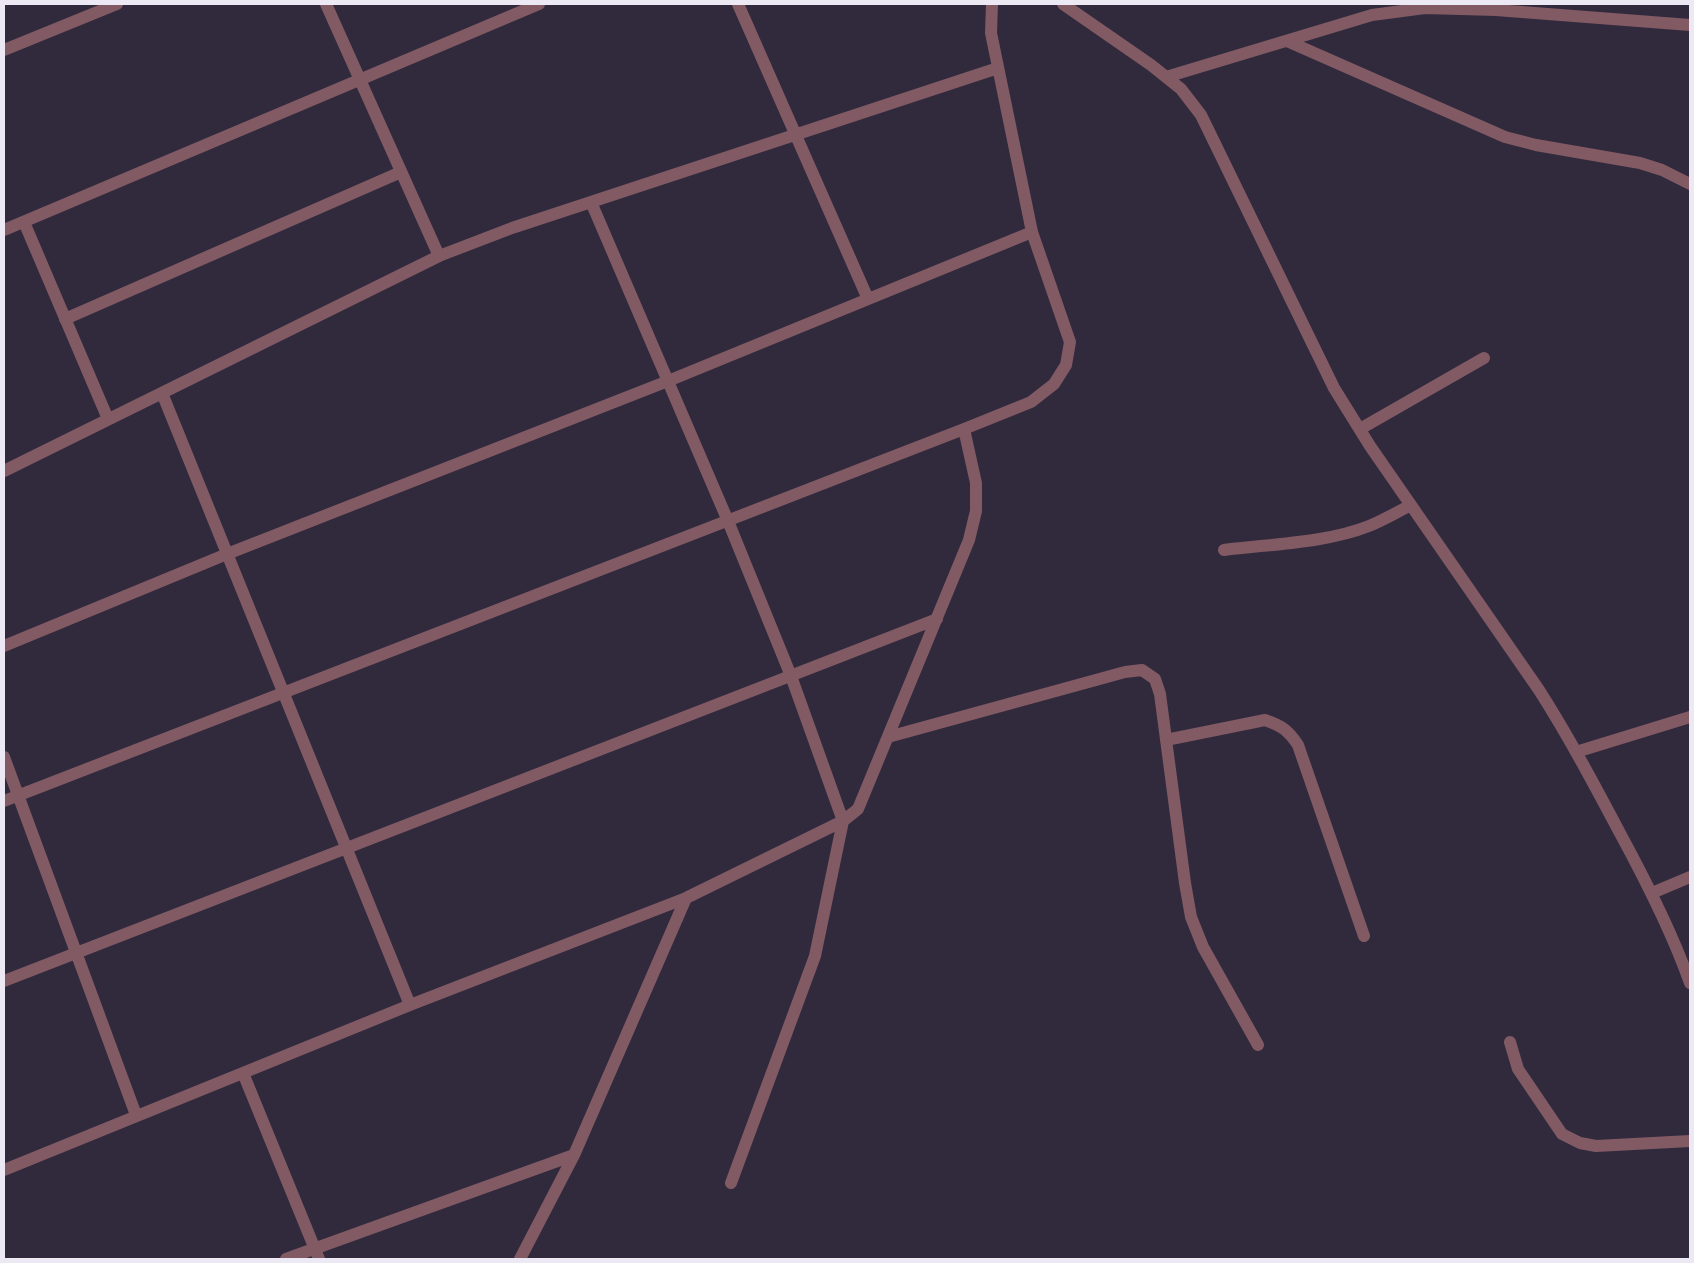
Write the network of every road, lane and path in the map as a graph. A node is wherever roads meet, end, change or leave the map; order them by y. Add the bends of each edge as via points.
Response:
1 (117, 4) edge
2 (326, 4) edge
3 (540, 4) edge
4 (738, 4) edge
5 (992, 4) edge
6 (1063, 4) edge
7 (1690, 25) edge
8 (1287, 41) junction
9 (4, 50) edge
10 (998, 68) junction
11 (1166, 77) junction
12 (360, 79) junction
13 (795, 135) junction
14 (401, 172) junction
15 (1690, 184) edge
16 (591, 202) junction
17 (24, 222) junction
18 (4, 230) edge
19 (1032, 232) junction
20 (439, 256) junction
21 (868, 299) junction
22 (65, 319) junction
23 (1484, 358) dead end
24 (668, 381) junction
25 (162, 393) junction
26 (108, 419) junction
27 (964, 429) junction
28 (1360, 429) junction
29 (4, 471) edge
30 (1411, 505) junction
31 (728, 521) junction
32 (1224, 550) dead end
33 (227, 554) junction
34 (937, 619) junction
35 (4, 646) edge
36 (791, 676) junction
37 (283, 693) junction
38 (1690, 717) edge
39 (888, 738) junction
40 (1166, 740) junction
41 (1576, 752) junction
42 (4, 757) edge
43 (18, 796) junction
44 (4, 801) edge
45 (843, 821) junction
46 (346, 848) junction
47 (1690, 877) edge
48 (1652, 893) junction
49 (686, 898) junction
50 (1364, 936) dead end
51 (76, 954) junction
52 (4, 981) edge
53 (1690, 983) edge
54 (410, 1005) junction
55 (1510, 1042) dead end
56 (1258, 1045) dead end
57 (243, 1073) junction
58 (136, 1116) junction
59 (1690, 1141) edge
60 (574, 1155) junction
61 (4, 1170) edge
62 (731, 1183) dead end
63 (317, 1254) edge
64 (286, 1259) edge
65 (520, 1259) edge

1 - 9 street
2 - 12 street
3 - 12 street
4 - 13 street
5 - 10 street via 992,33
6 - 11 street
7 - 8 street via 1496,10 1425,8 1372,15
8 - 11 street
8 - 15 street via 1505,137 1640,163
10 - 13 street
10 - 19 street
11 - 28 street via 1201,115 1334,388
12 - 14 street
12 - 17 street
13 - 16 street
13 - 21 street
14 - 20 street
14 - 22 street
16 - 20 street
16 - 24 street
17 - 18 street
17 - 22 street
19 - 21 street
19 - 27 street via 1070,342 1066,365 1054,384 1031,402
20 - 25 street
21 - 24 street
22 - 26 street
23 - 28 street
24 - 31 street
24 - 33 street
25 - 26 street
25 - 33 street
26 - 29 street
27 - 31 street
27 - 34 street via 976,483 976,511 969,540
28 - 30 street
30 - 32 street via 1369,526 1343,534
30 - 41 street via 1539,690
31 - 36 street
31 - 37 street
33 - 35 street
33 - 37 street
34 - 36 street
34 - 39 street
36 - 45 street
36 - 46 street
37 - 43 street
37 - 46 street
38 - 41 street
39 - 40 street via 1142,670 1156,679
39 - 45 street via 858,809
40 - 50 street via 1265,720 1289,732 1298,745
40 - 56 street via 1191,918 1203,947
41 - 48 street
42 - 43 street
43 - 44 street
43 - 51 street
45 - 49 street
45 - 62 street via 815,956
46 - 51 street
46 - 54 street
47 - 48 street
48 - 53 street
49 - 54 street
49 - 60 street
51 - 52 street
51 - 58 street
54 - 57 street
55 - 59 street via 1518,1069 1562,1134 1596,1146
57 - 58 street
57 - 63 street
58 - 61 street
60 - 63 street
60 - 65 street
63 - 64 street

